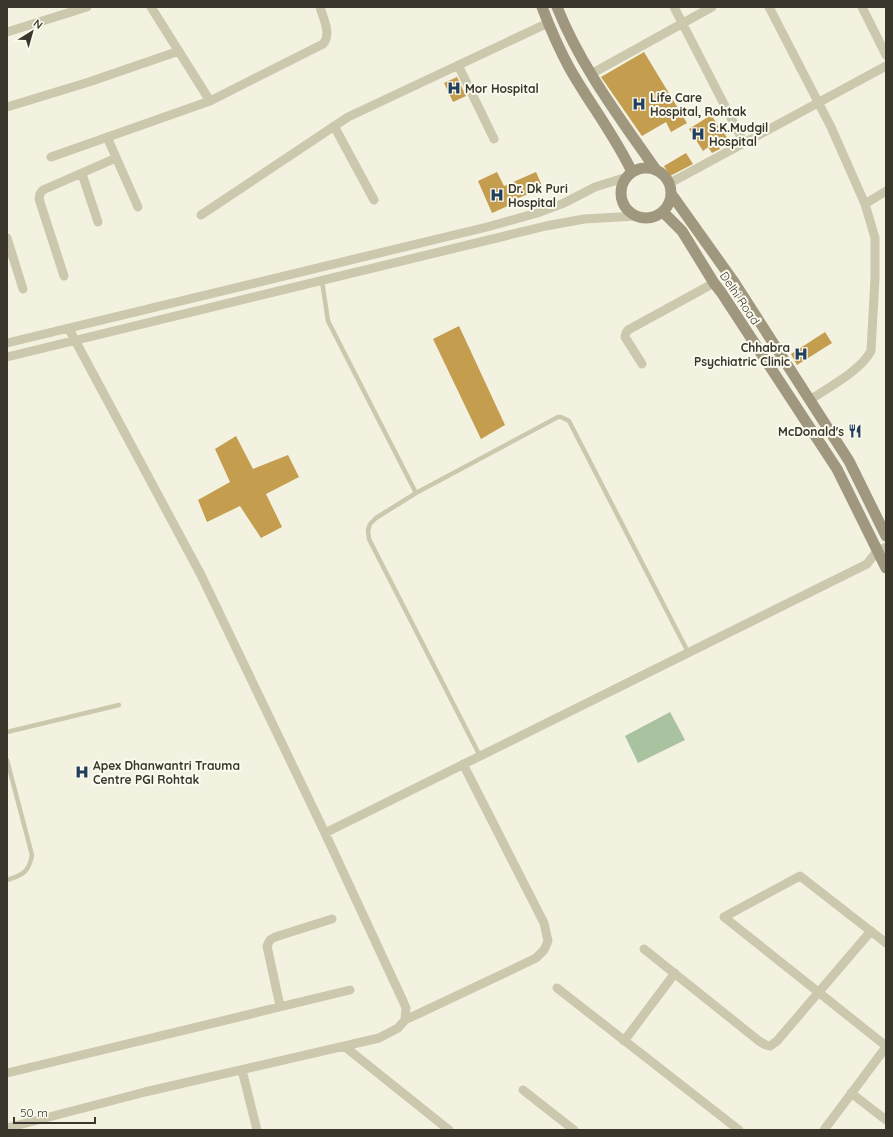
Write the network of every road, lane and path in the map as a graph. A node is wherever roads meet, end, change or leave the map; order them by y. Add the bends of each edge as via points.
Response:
1 (87, 7) edge
2 (151, 7) edge
3 (320, 7) edge
4 (542, 7) edge
5 (557, 7) edge
6 (674, 7) edge
7 (712, 7) edge
8 (769, 7) edge
9 (862, 7) edge
10 (548, 23) junction
11 (683, 23) junction
12 (7, 32) edge
13 (180, 51) junction
14 (886, 55) edge
15 (458, 65) junction
16 (886, 66) edge
17 (591, 74) junction
18 (210, 101) junction
19 (818, 103) junction
20 (7, 107) edge
21 (334, 126) junction
22 (107, 137) junction
23 (494, 139) dead end
24 (744, 143) junction
25 (51, 157) dead end
26 (116, 158) junction
27 (656, 170) junction
28 (82, 174) junction
29 (629, 175) junction
30 (670, 183) junction
31 (886, 191) edge
32 (672, 195) junction
33 (374, 200) dead end
34 (865, 204) junction
35 (138, 207) dead end
36 (663, 212) junction
37 (201, 215) dead end
38 (636, 216) junction
39 (98, 222) dead end
40 (7, 238) edge
41 (64, 276) dead end
42 (322, 281) junction
43 (714, 283) junction
44 (24, 289) dead end
45 (188, 301) junction
46 (193, 313) junction
47 (69, 329) junction
48 (76, 341) junction
49 (7, 343) edge
50 (7, 357) edge
51 (642, 364) dead end
52 (810, 400) junction
53 (416, 493) junction
54 (886, 536) edge
55 (881, 549) edge
56 (868, 564) junction
57 (885, 566) edge
58 (688, 652) junction
59 (119, 705) dead end
60 (7, 732) edge
61 (480, 756) junction
62 (7, 760) edge
63 (463, 764) junction
64 (326, 833) junction
65 (7, 880) edge
66 (332, 919) dead end
67 (871, 931) junction
68 (886, 943) edge
69 (644, 949) dead end
70 (675, 973) junction
71 (557, 988) dead end
72 (350, 990) dead end
73 (818, 992) junction
74 (280, 1006) junction
75 (405, 1020) junction
76 (624, 1041) junction
77 (344, 1046) junction
78 (886, 1046) edge
79 (242, 1070) junction
80 (7, 1073) edge
81 (523, 1090) dead end
82 (851, 1093) junction
83 (886, 1120) edge
84 (24, 1127) edge
85 (7, 1128) edge
86 (257, 1130) edge
87 (449, 1130) edge
88 (574, 1130) edge
89 (739, 1130) edge
90 (824, 1130) edge

1 - 12 street
2 - 13 street
3 - 18 street via 327,32 323,44
4 - 10 main road
5 - 17 main road via 582,61
6 - 11 street
7 - 11 street
8 - 19 street
9 - 14 street
10 - 15 street
10 - 29 main road via 570,69 622,152
11 - 17 street
11 - 24 street
13 - 18 street
13 - 20 street
15 - 21 street
15 - 23 street
16 - 19 street
17 - 27 main road
18 - 22 street
19 - 24 street
19 - 34 street via 831,126
21 - 33 street
21 - 37 street
22 - 25 street
22 - 26 street
24 - 30 street
26 - 28 street
26 - 35 street
27 - 29 main road via 638,169
27 - 30 main road
28 - 39 street
28 - 41 street via 43,190 39,199
29 - 38 main road via 623,184 622,199 625,206
29 - 45 street via 557,205 487,227
30 - 32 main road
31 - 34 street
32 - 36 main road
32 - 52 main road, Delhi Road via 734,282
34 - 52 street via 875,238 871,351 858,367
36 - 38 main road via 652,218
36 - 43 main road, Delhi Road via 682,231
38 - 42 street via 584,219 546,226
40 - 44 street
42 - 46 street
42 - 53 lane via 328,321
43 - 51 street via 628,330 625,337
43 - 55 main road, Delhi Road via 837,469
45 - 46 street
45 - 47 street
46 - 48 street
47 - 48 street
47 - 49 street
48 - 50 street
48 - 64 street via 201,575
52 - 54 main road, Delhi Road via 849,461
53 - 58 lane via 558,417 566,419
53 - 61 lane via 370,524 370,540
55 - 56 street
55 - 57 main road, Delhi Road
56 - 57 street
56 - 58 street
58 - 61 street
59 - 60 lane
61 - 63 street
62 - 65 lane via 32,855 26,872
63 - 64 street
63 - 75 street via 544,923 548,941 536,958
64 - 75 street via 406,1008
66 - 74 street via 275,936 268,942
67 - 68 street
67 - 73 street
67 - 73 street via 800,876 724,917
69 - 70 street
70 - 73 street via 766,1046 777,1041
70 - 76 street
71 - 76 street
72 - 74 street
73 - 78 street
74 - 80 street
75 - 77 street via 398,1028 379,1038
76 - 89 street
77 - 79 street
77 - 87 street
78 - 82 street
79 - 84 street via 145,1092
79 - 86 street
81 - 88 street
82 - 83 street
82 - 90 street
84 - 85 street

